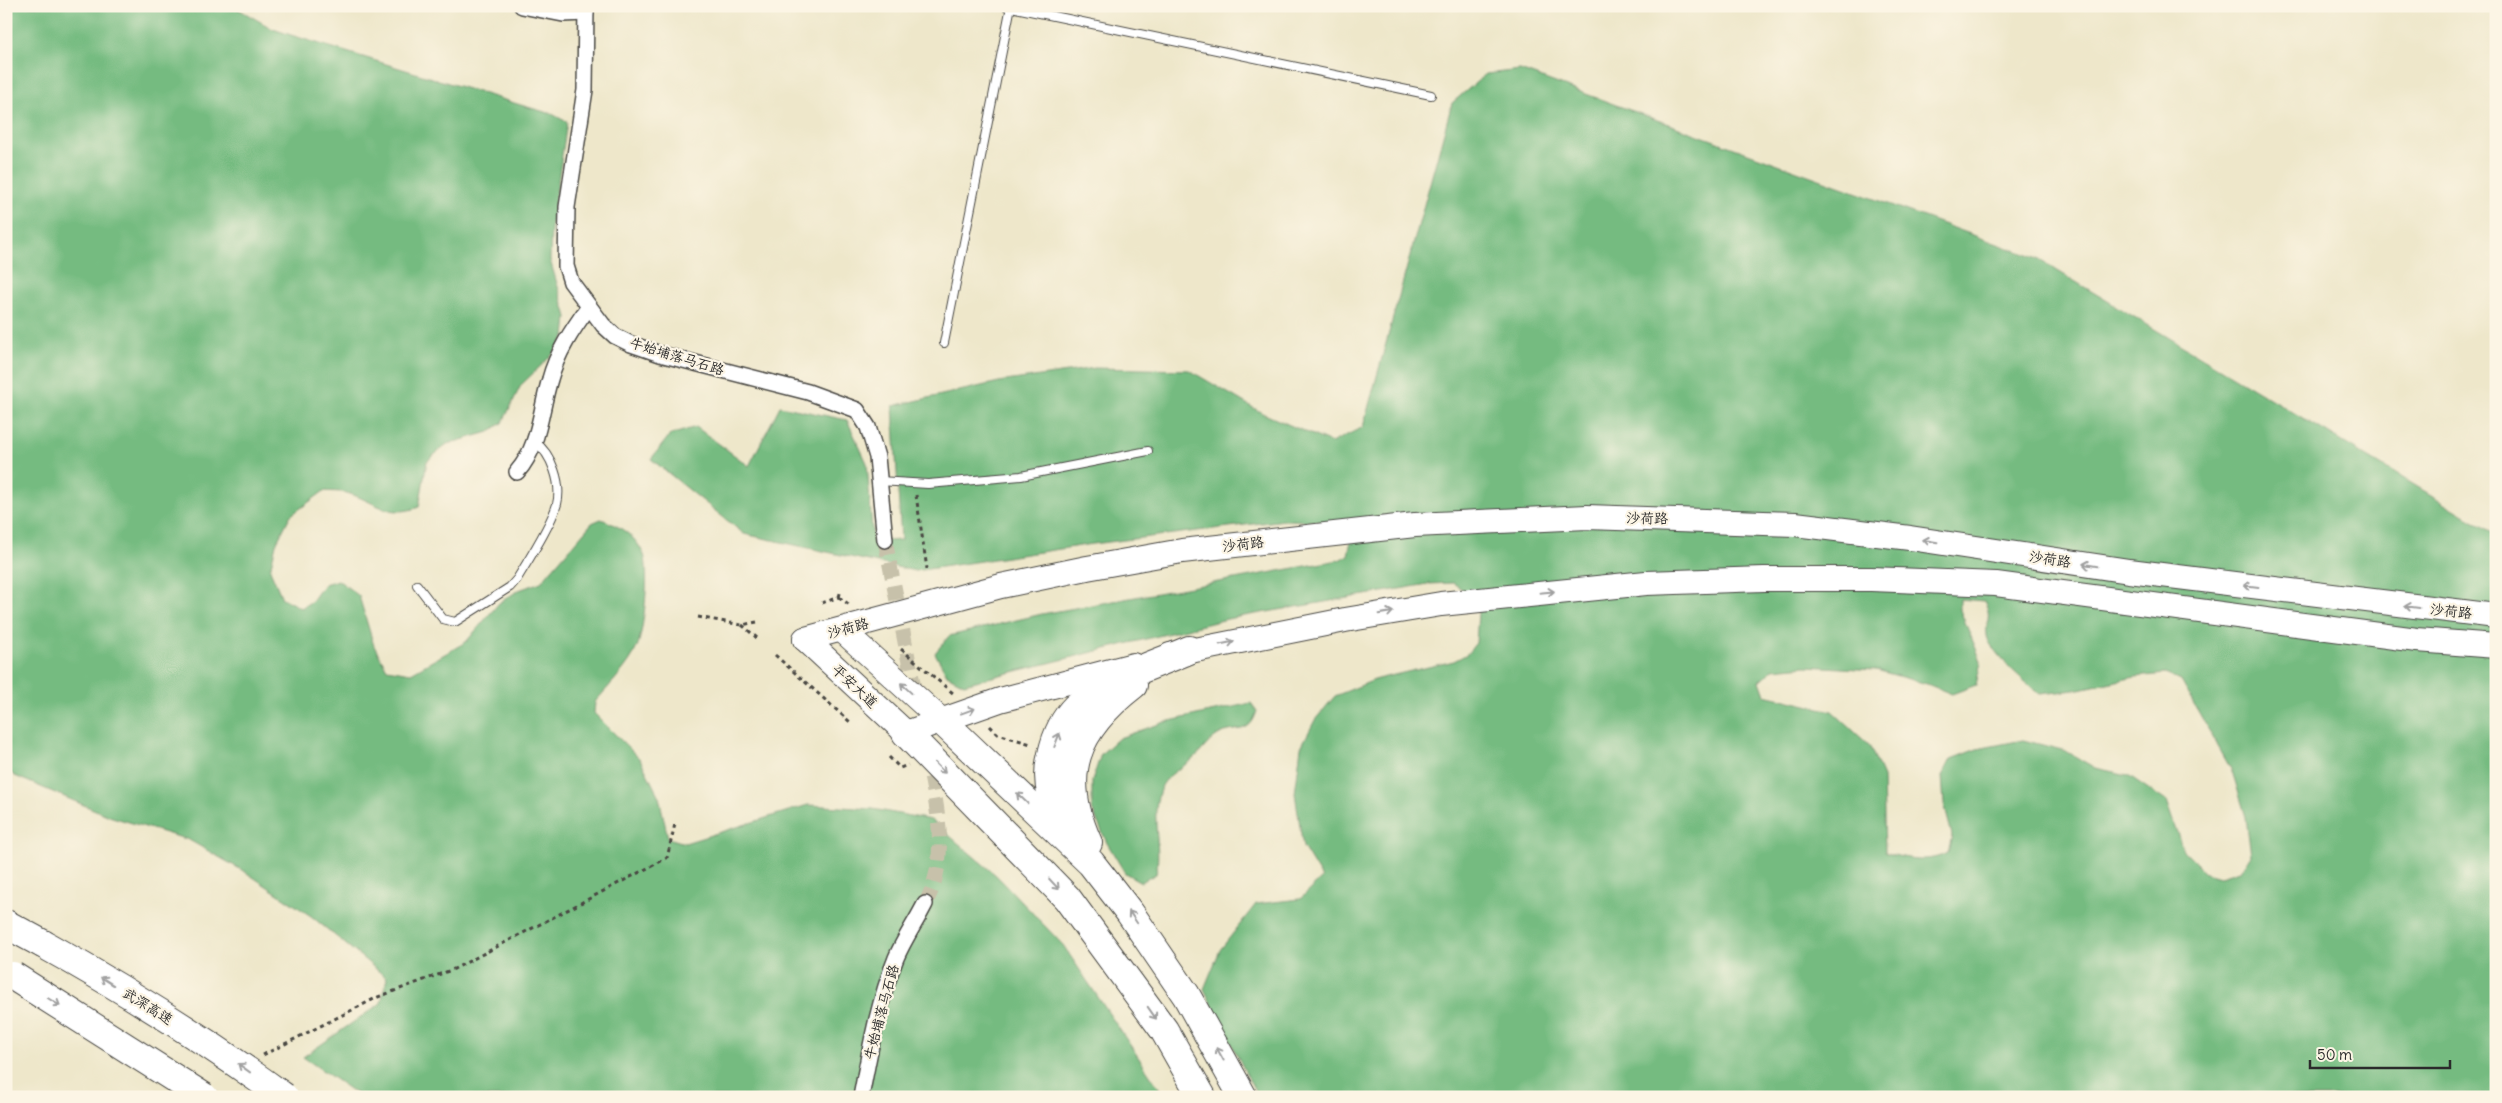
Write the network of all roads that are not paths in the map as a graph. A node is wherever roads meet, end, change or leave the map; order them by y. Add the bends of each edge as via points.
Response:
1 (522, 6) edge
2 (1010, 7) edge
3 (586, 10) edge
4 (1431, 95) dead end
5 (588, 308) junction
6 (944, 342) dead end
7 (535, 442) junction
8 (1148, 452) dead end
9 (517, 472) dead end
10 (879, 481) junction
11 (885, 540) tunnel mouth
12 (417, 585) dead end
13 (2496, 616) edge
14 (842, 630) junction
15 (805, 639) joint
16 (2496, 646) edge
17 (1189, 650) junction
18 (942, 721) junction
19 (906, 733) junction
20 (1099, 872) junction
21 (925, 904) tunnel mouth
22 (6, 924) edge
23 (10, 974) edge
24 (204, 1097) edge
25 (284, 1097) edge
26 (861, 1097) edge
27 (1202, 1097) edge
28 (1244, 1097) edge

1 - 3 street via 563,14
2 - 4 lane
2 - 6 lane
3 - 5 street, 牛始埔落马石路 via 585,90 568,207 566,266 571,282
5 - 7 street via 555,364
5 - 10 street, 牛始埔落马石路 via 615,336 631,344 808,392 857,410 872,438
7 - 9 street via 526,462
7 - 12 lane via 542,447 552,465 559,496 551,518 517,579 455,622 443,620
8 - 10 lane via 1020,476 951,483
10 - 11 street, 牛始埔落马石路
13 -> 14 main road, 沙荷路 via 2129,571 1795,524 1587,517 1415,525 1182,551 1001,586
14 - 15 main road, 沙荷路
18 -> 14 main road
15 - 19 main road, 平安大道
17 -> 16 main road via 1442,604 1646,583 1764,579 1996,584 2417,640
18 -> 17 main road via 1000,700
17 - 20 highway via 1142,678 1116,699 1094,722 1079,748 1073,774 1078,816
18 - 19 main road
20 -> 18 highway
19 -> 27 highway via 1067,898 1164,1030
28 -> 20 highway via 1186,996
21 - 26 street, 牛始埔落马石路 via 889,976 872,1036
25 -> 22 highway, 武深高速, bridge via 225,1054 94,972
23 -> 24 highway, bridge

